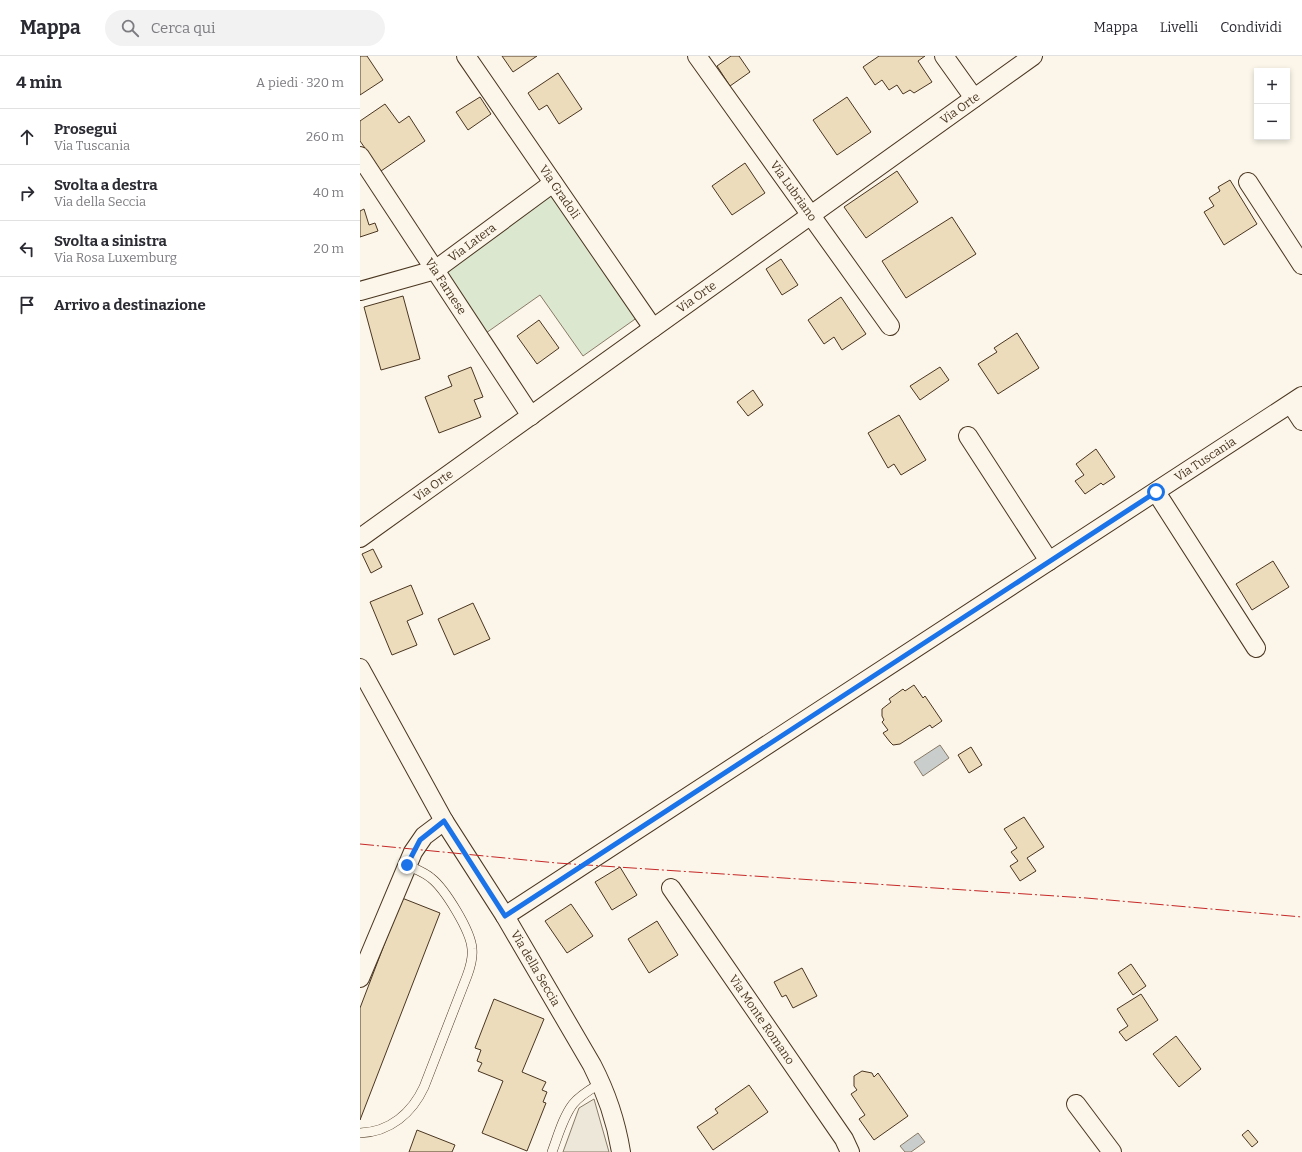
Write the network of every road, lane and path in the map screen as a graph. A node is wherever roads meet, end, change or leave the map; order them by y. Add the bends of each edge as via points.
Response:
1 (466, 56) edge
2 (697, 56) edge
3 (944, 56) edge
4 (1033, 56) edge
5 (974, 98) junction
6 (360, 156) edge
7 (1248, 182) dead end
8 (554, 183) junction
9 (811, 215) junction
10 (1302, 265) edge
11 (435, 270) junction
12 (360, 291) edge
13 (890, 326) dead end
14 (653, 328) junction
15 (1296, 400) edge
16 (531, 416) junction
17 (1302, 421) edge
18 (968, 436) dead end
19 (1156, 492) junction
20 (360, 538) edge
21 (1049, 561) junction
22 (1256, 648) dead end
23 (360, 668) edge
24 (444, 821) junction
25 (407, 865) junction
26 (671, 888) dead end
27 (505, 916) junction
28 (360, 978) edge
29 (601, 1083) junction
30 (1076, 1104) dead end
31 (360, 1133) edge
32 (552, 1152) edge
33 (621, 1152) edge
34 (850, 1152) edge
35 (1112, 1152) edge

1 - 8 street, Via Gradoli
2 - 9 street, Via Lubriano
3 - 5 street
4 - 5 street, Via Orte
5 - 9 street, Via Orte
6 - 11 street, Via Farnese
7 - 10 street
8 - 11 street, Via Latera
8 - 14 street, Via Gradoli
9 - 13 street, Via Lubriano
9 - 14 street, Via Orte
11 - 12 street, Via Latera
11 - 16 street, Via Farnese
14 - 16 street, Via Orte
15 - 17 street
15 - 19 street, Via Tuscania
16 - 20 street, Via Orte
18 - 21 street
19 - 21 street, Via Tuscania
19 - 22 street
21 - 27 street, Via Tuscania
23 - 24 street, Via della Seccia
24 - 25 street via 420,840
24 - 27 street, Via della Seccia
25 - 28 street
25 - 31 lane via 428,875 444,892 468,935 472,949 471,963 416,1102 390,1125
26 - 34 street, Via Monte Romano via 844,1139
27 - 29 street, Via della Seccia
29 - 32 lane via 583,1094 574,1104 563,1123
29 - 33 street, Via della Seccia via 613,1116
30 - 35 street

